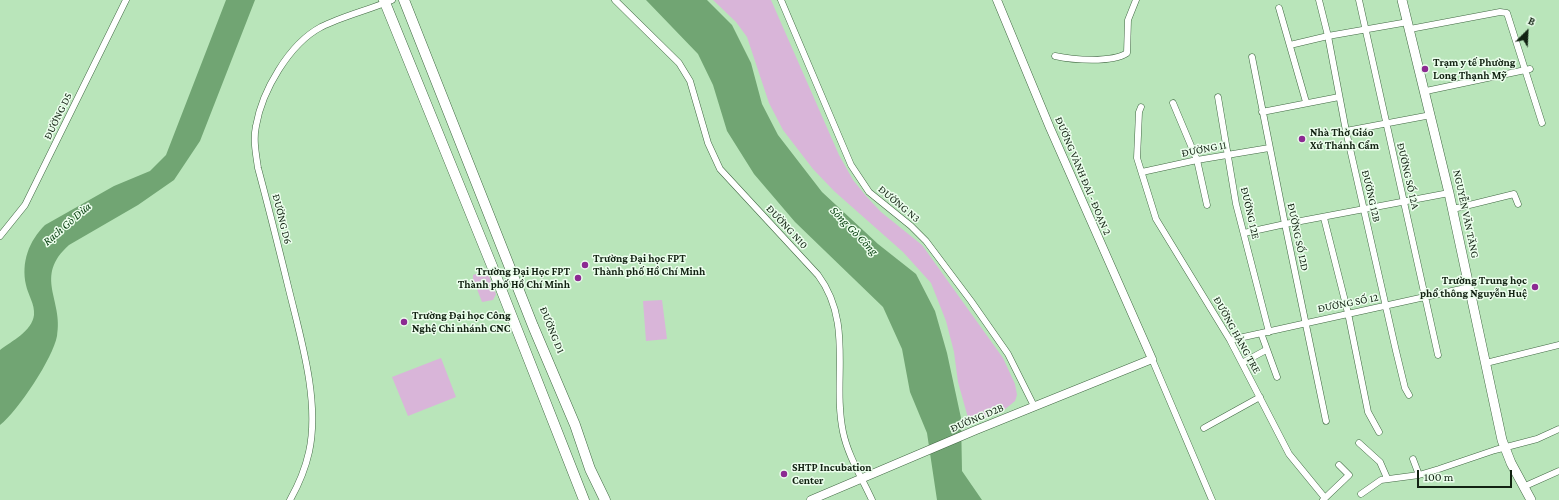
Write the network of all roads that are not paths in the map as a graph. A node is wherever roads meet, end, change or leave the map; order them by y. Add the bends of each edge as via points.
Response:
1 (126, 0) edge
2 (404, 0) edge
3 (615, 0) edge
4 (781, 0) edge
5 (997, 0) edge
6 (1136, 0) edge
7 (1319, 0) edge
8 (1359, 0) edge
9 (1402, 0) edge
10 (387, 1) edge
11 (1278, 8) dead end
12 (1409, 26) junction
13 (1366, 29) junction
14 (1328, 36) junction
15 (1290, 45) junction
16 (1055, 56) dead end
17 (1252, 57) dead end
18 (1527, 70) junction
19 (1426, 91) junction
20 (1218, 97) dead end
21 (1339, 97) junction
22 (1306, 102) junction
23 (1173, 103) dead end
24 (1141, 107) dead end
25 (1262, 112) junction
26 (1431, 115) junction
27 (1542, 123) dead end
28 (1386, 125) junction
29 (1346, 131) junction
30 (1269, 148) junction
31 (1227, 155) junction
32 (1198, 160) junction
33 (1142, 172) junction
34 (1449, 193) junction
35 (1404, 202) junction
36 (1518, 204) dead end
37 (1207, 205) dead end
38 (1453, 209) junction
39 (1364, 210) junction
40 (488, 216) junction
41 (1324, 218) junction
42 (474, 222) junction
43 (1285, 224) junction
44 (1244, 234) junction
45 (0, 236) edge
46 (1470, 287) junction
47 (1425, 297) junction
48 (1386, 306) junction
49 (1348, 313) junction
50 (1306, 322) junction
51 (1269, 332) junction
52 (1261, 333) junction
53 (1230, 340) junction
54 (1559, 345) edge
55 (1266, 350) junction
56 (1438, 356) dead end
57 (1152, 359) junction
58 (1242, 363) junction
59 (1486, 363) junction
60 (1277, 377) dead end
61 (1409, 395) dead end
62 (1260, 397) junction
63 (547, 404) junction
64 (1034, 406) junction
65 (1326, 421) dead end
66 (1204, 428) dead end
67 (1559, 429) edge
68 (1379, 432) dead end
69 (1359, 443) dead end
70 (1505, 448) junction
71 (1413, 459) dead end
72 (1339, 465) dead end
73 (1559, 471) edge
74 (1419, 475) junction
75 (862, 478) junction
76 (1387, 478) junction
77 (1523, 487) junction
78 (1361, 494) dead end
79 (1324, 499) edge
80 (290, 500) edge
81 (580, 500) edge
82 (584, 500) edge
83 (605, 500) edge
84 (811, 500) edge
85 (872, 500) edge
86 (1212, 500) edge
87 (1531, 500) edge

1 - 45 street, ĐƯỜNG D5 via 25,205
2 - 40 main road, ĐƯỜNG D1
3 - 75 street, ĐƯỜNG N10 via 686,73 708,143 720,169 818,275 831,295 838,320 843,433
4 - 64 street, ĐƯỜNG N3 via 851,165 869,192 926,241 1008,354
5 - 57 street, ĐƯỜNG VÀNH ĐAI - ĐOẠN 2 via 1050,128
6 - 16 street via 1128,20 1126,53 1110,59
7 - 14 street, ĐƯỜNG 12B
8 - 13 street, ĐƯỜNG SỐ 12A
9 - 12 main road, NGUYỄN VĂN TĂNG
10 - 42 main road
10 - 80 street, ĐƯỜNG D6 via 322,27 301,41 282,64 265,98 256,126 254,143 258,168 299,330 310,387 309,451 302,480
11 - 15 street
12 - 13 street
12 - 18 street via 1507,13
12 - 19 main road, NGUYỄN VĂN TĂNG
13 - 14 street
13 - 28 street, ĐƯỜNG SỐ 12A
14 - 15 street
14 - 21 street, ĐƯỜNG 12B
15 - 22 street
17 - 25 street, ĐƯỜNG SỐ 12D
18 - 19 street
18 - 27 street
19 - 26 main road, NGUYỄN VĂN TĂNG
20 - 31 street, ĐƯỜNG 12E
21 - 22 street
21 - 29 street, ĐƯỜNG 12B
22 - 25 street
23 - 32 street
24 - 33 street, ĐƯỜNG HÀNG TRE via 1138,158
25 - 30 street, ĐƯỜNG SỐ 12D
26 - 28 street
26 - 34 main road, NGUYỄN VĂN TĂNG
28 - 29 street
28 - 35 street, ĐƯỜNG SỐ 12A
29 - 39 street, ĐƯỜNG 12B
30 - 31 street, ĐƯỜNG 11
30 - 43 street, ĐƯỜNG SỐ 12D
31 - 32 street, ĐƯỜNG 11
31 - 44 street, ĐƯỜNG 12E
32 - 33 street, ĐƯỜNG 11
32 - 37 street
33 - 53 street, ĐƯỜNG HÀNG TRE via 1156,219
34 - 35 street
34 - 38 main road, NGUYỄN VĂN TĂNG
35 - 39 street
35 - 47 street, ĐƯỜNG SỐ 12A
36 - 38 street via 1514,194
38 - 46 main road, NGUYỄN VĂN TĂNG
39 - 41 street
39 - 48 street, ĐƯỜNG 12B
40 - 42 main road
40 - 83 main road, ĐƯỜNG D1 via 575,425 590,469
41 - 43 street
41 - 49 street
42 - 63 main road
43 - 44 street
43 - 50 street, ĐƯỜNG SỐ 12D
44 - 51 street, ĐƯỜNG 12E
46 - 47 street, ĐƯỜNG SỐ 12
46 - 59 main road, NGUYỄN VĂN TĂNG
47 - 48 street, ĐƯỜNG SỐ 12
47 - 56 street, ĐƯỜNG SỐ 12A
48 - 49 street, ĐƯỜNG SỐ 12
48 - 61 street, ĐƯỜNG 12B via 1405,388
49 - 50 street, ĐƯỜNG SỐ 12
49 - 68 street via 1368,412
50 - 51 street, ĐƯỜNG SỐ 12
50 - 65 street, ĐƯỜNG SỐ 12D
51 - 52 street, ĐƯỜNG SỐ 12
52 - 53 street, ĐƯỜNG SỐ 12
52 - 55 street
53 - 58 street, ĐƯỜNG HÀNG TRE
54 - 59 street
55 - 58 street
55 - 60 street
57 - 64 street, ĐƯỜNG D2B
57 - 86 street
58 - 62 street, ĐƯỜNG HÀNG TRE
59 - 70 main road, NGUYỄN VĂN TĂNG
62 - 66 street
62 - 79 street, ĐƯỜNG HÀNG TRE via 1289,454
63 - 81 main road via 546,414
63 - 82 main road
64 - 75 street, ĐƯỜNG D2B
67 - 70 street via 1537,439
69 - 76 street via 1380,462
70 - 74 street
70 - 77 main road, NGUYỄN VĂN TĂNG
71 - 74 street
72 - 79 street via 1349,475
73 - 77 street
74 - 76 street
75 - 84 street, ĐƯỜNG D2B
75 - 85 street, ĐƯỜNG N10
76 - 78 street
77 - 87 main road, NGUYỄN VĂN TĂNG

